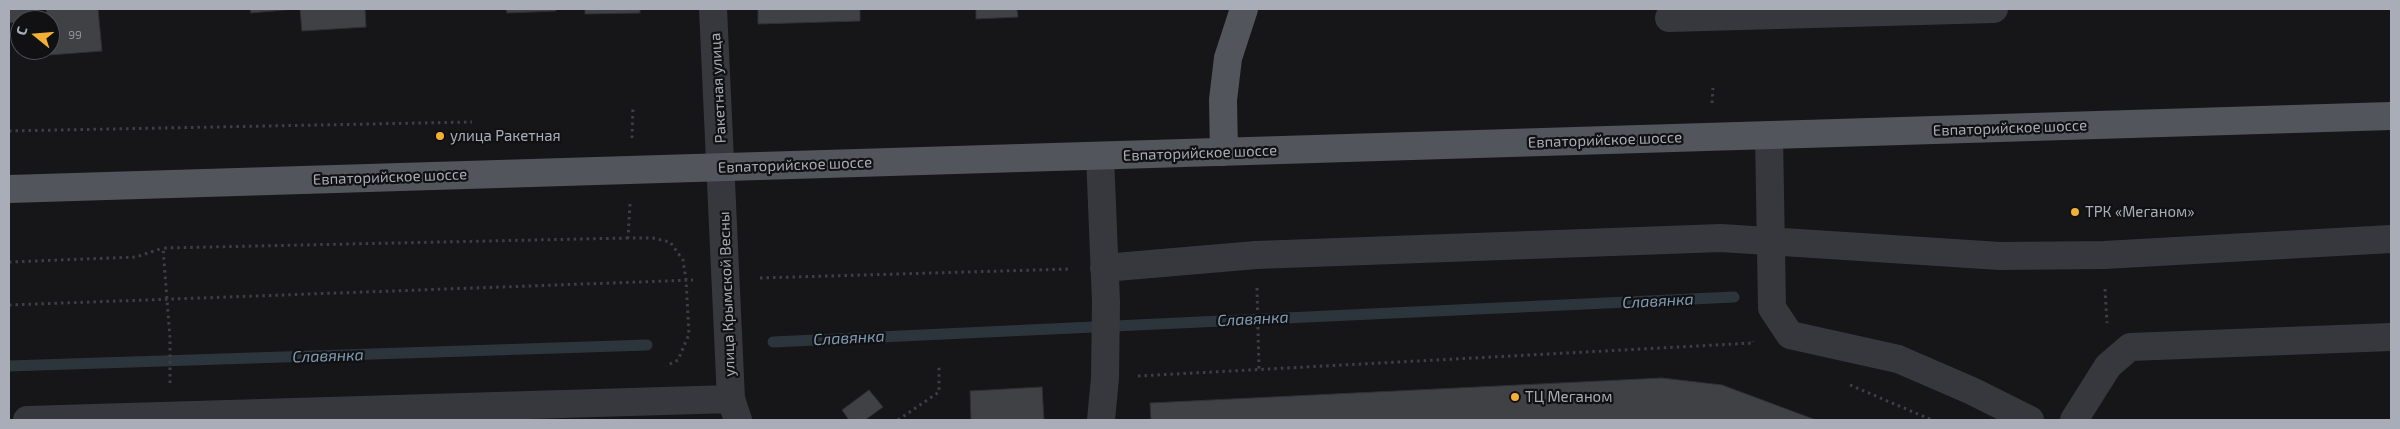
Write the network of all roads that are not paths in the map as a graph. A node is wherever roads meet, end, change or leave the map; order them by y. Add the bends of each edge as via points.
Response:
1 (714, 9) edge
2 (1244, 9) edge
3 (1994, 9) edge
4 (1669, 18) dead end
5 (2391, 116) edge
6 (1769, 135) junction
7 (1224, 152) junction
8 (1100, 156) junction
9 (722, 167) junction
10 (9, 189) edge
11 (2391, 239) edge
12 (1772, 241) junction
13 (1104, 268) junction
14 (2391, 337) edge
15 (735, 409) edge
16 (28, 420) edge
17 (1101, 420) edge
18 (2030, 420) edge
19 (2074, 420) edge

1 - 9 street, Ракетная улица
2 - 7 main road via 1228,58 1223,100
3 - 4 street
5 - 6 main road, Евпаторийское шоссе
6 - 7 main road, Евпаторийское шоссе
6 - 12 street
7 - 8 main road, Евпаторийское шоссе
8 - 9 main road, Евпаторийское шоссе
8 - 13 street
9 - 10 main road, Евпаторийское шоссе
9 - 15 street, улица Крымской Весны
11 - 12 street via 2104,255 2000,256
12 - 13 street via 1721,238 1256,255
12 - 18 street via 1772,308 1790,335 1898,359
13 - 17 street via 1105,378
14 - 19 street via 2130,347 2108,366
15 - 16 street

